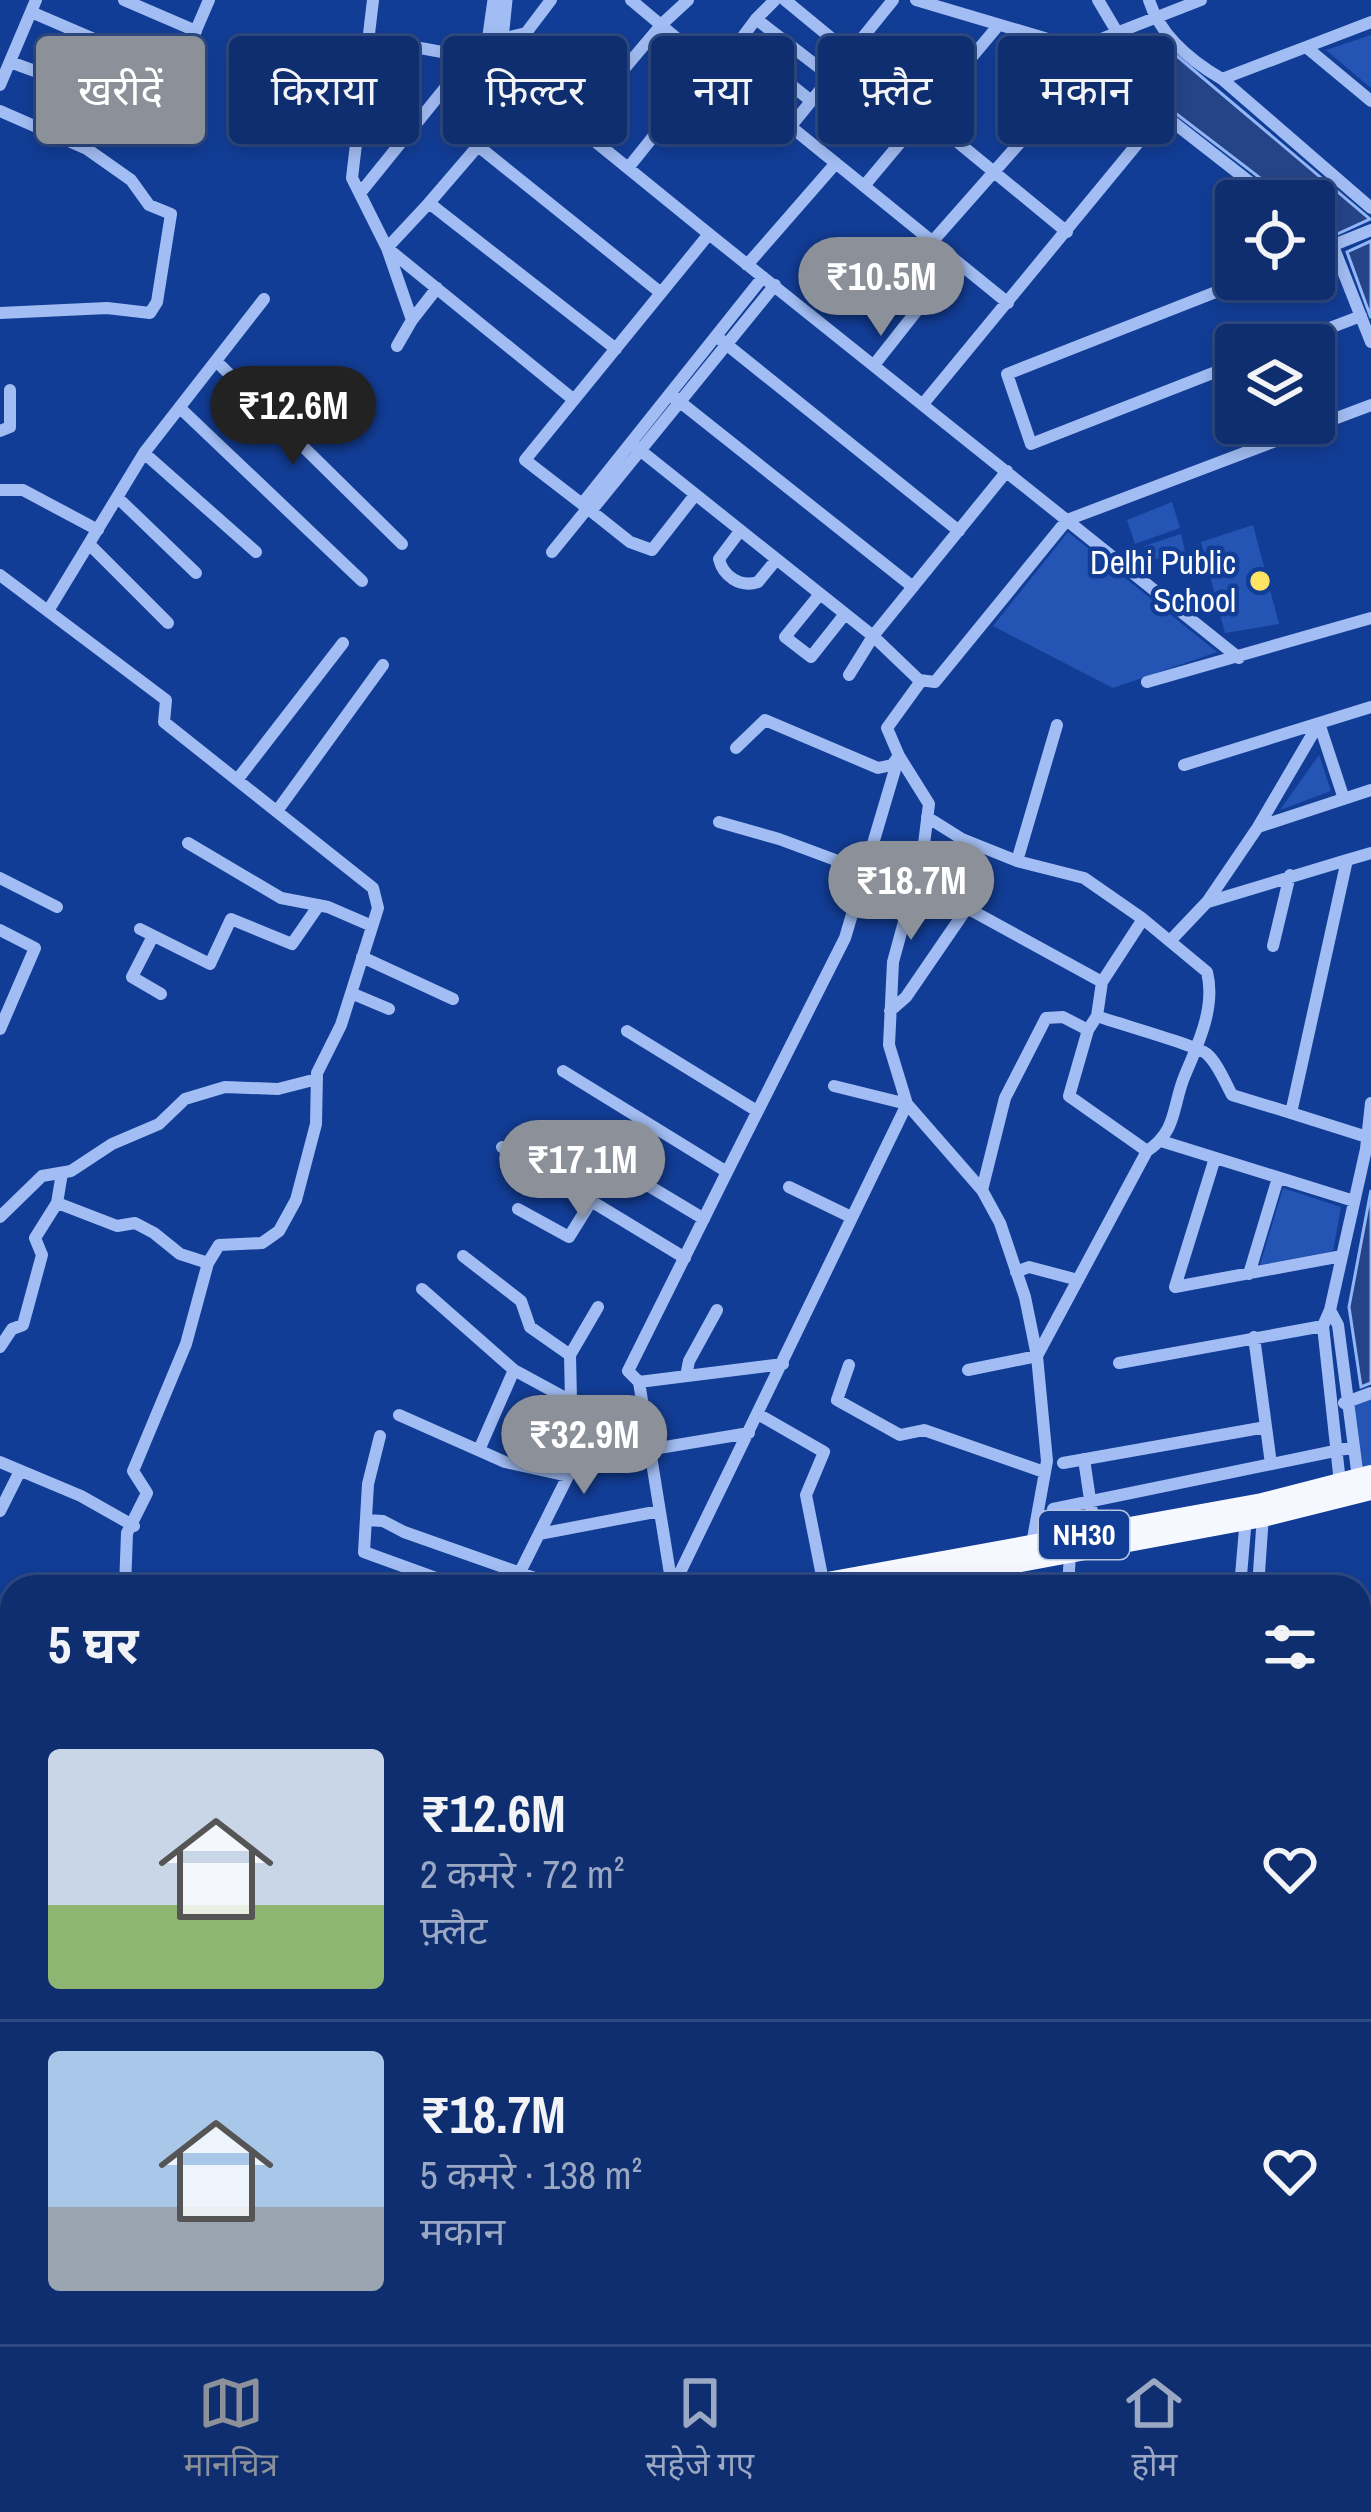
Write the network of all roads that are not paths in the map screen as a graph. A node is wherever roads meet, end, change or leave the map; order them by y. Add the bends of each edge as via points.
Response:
1 (124, 0) edge
2 (208, 0) edge
3 (373, 0) edge
4 (495, 0) edge
5 (506, 0) edge
6 (551, 0) edge
7 (631, 0) edge
8 (688, 0) edge
9 (775, 0) edge
10 (784, 0) edge
11 (893, 0) edge
12 (916, 0) edge
13 (1098, 0) edge
14 (1149, 0) edge
15 (1201, 0) edge
16 (33, 6) edge
17 (1154, 16) junction
18 (756, 19) junction
19 (1371, 22) edge
20 (662, 24) junction
21 (997, 27) junction
22 (196, 31) junction
23 (1118, 32) junction
24 (96, 36) edge
25 (194, 36) edge
26 (370, 36) edge
27 (491, 36) edge
28 (499, 36) edge
29 (519, 36) edge
30 (676, 36) edge
31 (742, 36) edge
32 (827, 36) edge
33 (864, 36) edge
34 (1028, 36) edge
35 (1111, 36) edge
36 (1306, 47) junction
37 (974, 55) edge
38 (10, 62) junction
39 (627, 66) edge
40 (818, 67) edge
41 (36, 72) edge
42 (1222, 79) junction
43 (0, 85) edge
44 (794, 88) edge
45 (818, 90) edge
46 (443, 92) edge
47 (810, 100) junction
48 (1371, 101) edge
49 (0, 111) edge
50 (794, 122) edge
51 (1174, 125) edge
52 (794, 129) edge
53 (651, 142) edge
54 (354, 144) edge
55 (598, 144) edge
56 (899, 144) edge
57 (960, 144) edge
58 (1015, 144) edge
59 (1138, 144) edge
60 (478, 146) joint
61 (836, 164) junction
62 (628, 168) junction
63 (994, 172) junction
64 (1246, 180) edge
65 (864, 186) junction
66 (361, 192) junction
67 (429, 203) junction
68 (1371, 208) edge
69 (1371, 230) edge
70 (1067, 232) junction
71 (709, 234) junction
72 (932, 242) junction
73 (1335, 245) edge
74 (387, 248) junction
75 (1335, 251) edge
76 (956, 261) junction
77 (747, 265) junction
78 (769, 281) junction
79 (437, 288) junction
80 (1215, 292) edge
81 (661, 293) junction
82 (265, 298) dead end
83 (1008, 303) junction
84 (0, 313) edge
85 (1360, 316) junction
86 (412, 320) junction
87 (1335, 326) edge
88 (721, 341) junction
89 (1371, 342) edge
90 (397, 346) dead end
91 (616, 349) junction
92 (216, 361) junction
93 (874, 364) junction
94 (1215, 372) edge
95 (10, 390) dead end
96 (675, 398) junction
97 (574, 400) junction
98 (923, 404) junction
99 (1371, 405) edge
100 (180, 408) junction
101 (0, 431) edge
102 (635, 447) junction
103 (144, 453) junction
104 (1007, 471) junction
105 (0, 490) edge
106 (695, 495) junction
107 (118, 498) junction
108 (587, 508) junction
109 (1067, 520) junction
110 (98, 530) junction
111 (740, 530) junction
112 (958, 531) junction
113 (89, 544) junction
114 (402, 544) dead end
115 (256, 552) dead end
116 (552, 552) dead end
117 (776, 560) junction
118 (196, 573) dead end
119 (0, 575) edge
120 (362, 581) dead end
121 (913, 587) junction
122 (820, 594) junction
123 (48, 611) junction
124 (845, 614) junction
125 (1371, 618) edge
126 (167, 623) dead end
127 (873, 637) junction
128 (343, 643) dead end
129 (1239, 658) junction
130 (383, 665) dead end
131 (849, 675) dead end
132 (921, 681) junction
133 (1147, 682) dead end
134 (1371, 707) edge
135 (1319, 723) junction
136 (1057, 725) dead end
137 (736, 748) dead end
138 (899, 756) junction
139 (1184, 765) dead end
140 (237, 780) junction
141 (1371, 790) edge
142 (1344, 799) junction
143 (278, 812) junction
144 (927, 817) junction
145 (719, 822) dead end
146 (1258, 827) junction
147 (188, 843) dead end
148 (1371, 853) edge
149 (1347, 860) junction
150 (1017, 861) junction
151 (918, 869) junction
152 (865, 871) junction
153 (1290, 875) junction
154 (0, 878) edge
155 (912, 892) junction
156 (858, 894) junction
157 (1207, 902) junction
158 (319, 905) junction
159 (56, 907) dead end
160 (968, 908) junction
161 (1143, 919) junction
162 (372, 926) junction
163 (0, 930) edge
164 (1170, 941) junction
165 (1273, 946) dead end
166 (362, 957) junction
167 (1102, 982) junction
168 (351, 993) junction
169 (161, 994) dead end
170 (453, 999) dead end
171 (389, 1009) dead end
172 (890, 1011) junction
173 (1097, 1016) junction
174 (0, 1029) edge
175 (1088, 1030) junction
176 (627, 1031) dead end
177 (1199, 1048) junction
178 (563, 1071) dead end
179 (317, 1079) junction
180 (834, 1086) dead end
181 (1371, 1103) edge
182 (907, 1104) junction
183 (757, 1111) junction
184 (1291, 1113) junction
185 (554, 1129) dead end
186 (1367, 1138) junction
187 (1161, 1141) junction
188 (502, 1148) dead end
189 (1147, 1151) junction
190 (1215, 1158) junction
191 (727, 1172) junction
192 (62, 1173) junction
193 (1277, 1178) junction
194 (789, 1187) dead end
195 (982, 1190) junction
196 (592, 1200) junction
197 (1354, 1201) junction
198 (60, 1204) dead end
199 (518, 1209) dead end
200 (0, 1217) edge
201 (851, 1217) junction
202 (704, 1219) junction
203 (463, 1256) dead end
204 (1342, 1256) junction
205 (685, 1258) junction
206 (208, 1263) junction
207 (1016, 1272) junction
208 (1250, 1274) junction
209 (1078, 1280) junction
210 (422, 1289) dead end
211 (598, 1306) dead end
212 (717, 1310) dead end
213 (1330, 1310) junction
214 (1323, 1326) junction
215 (1254, 1337) junction
216 (0, 1347) edge
217 (570, 1355) junction
218 (1037, 1356) junction
219 (1119, 1363) dead end
220 (783, 1364) junction
221 (849, 1364) dead end
222 (514, 1370) junction
223 (968, 1370) dead end
224 (686, 1376) junction
225 (639, 1382) junction
226 (1371, 1393) edge
227 (571, 1401) junction
228 (1348, 1402) junction
229 (1332, 1405) junction
230 (758, 1414) junction
231 (399, 1415) dead end
232 (1266, 1426) junction
233 (749, 1433) junction
234 (380, 1436) dead end
235 (650, 1447) junction
236 (1354, 1447) junction
237 (478, 1450) junction
238 (1337, 1450) junction
239 (1084, 1459) junction
240 (584, 1460) junction
241 (0, 1462) edge
242 (1063, 1463) dead end
243 (1271, 1464) junction
244 (20, 1471) junction
245 (1045, 1472) junction
246 (568, 1476) junction
247 (1360, 1482) edge
248 (1090, 1502) junction
249 (1053, 1509) dead end
250 (0, 1510) edge
251 (660, 1511) junction
252 (1255, 1512) junction
253 (367, 1520) junction
254 (134, 1526) junction
255 (1095, 1533) junction
256 (539, 1534) junction
257 (1032, 1544) junction
258 (1070, 1555) junction
259 (519, 1574) junction
260 (126, 1575) edge
261 (427, 1575) edge
262 (522, 1575) edge
263 (671, 1575) edge
264 (679, 1575) edge
265 (822, 1575) edge
266 (857, 1575) edge
267 (999, 1575) edge
268 (1069, 1575) edge
269 (1242, 1575) edge
270 (1258, 1575) edge

1 - 22 street
2 - 22 street
3 - 26 street
4 - 27 street
5 - 28 street
6 - 29 street
7 - 20 street
8 - 20 street
9 - 18 street
10 - 32 street
11 - 33 street
12 - 21 street
13 - 23 street
14 - 17 street
15 - 17 street
16 - 24 street
16 - 38 street
17 - 23 street
17 - 42 street via 1191,60
18 - 31 street
18 - 40 street
19 - 36 street
20 - 30 street
20 - 39 street
21 - 34 street
21 - 37 street
22 - 25 street
23 - 35 street
36 - 42 street
36 - 48 street
38 - 41 street
38 - 43 street
42 - 68 street
44 - 47 street
45 - 47 street
46 - 66 street
47 - 50 street
49 - 84 street via 87,148 124,173 149,205 172,214 150,313
51 - 64 street
52 - 61 street
53 - 62 street
54 - 66 street via 352,178
55 - 62 street
56 - 65 street
57 - 63 street
58 - 63 street
59 - 70 street
60 - 67 street
60 - 81 street
61 - 65 street
61 - 77 street
62 - 71 street
63 - 70 street
63 - 72 street
65 - 72 street
66 - 74 street
67 - 74 street
67 - 91 street
69 - 73 street
70 - 83 street
71 - 77 street
71 - 81 street
72 - 76 street
74 - 79 street
74 - 86 street
75 - 85 street
76 - 83 street
76 - 93 street
77 - 78 street
78 - 88 street
78 - 93 street
79 - 86 street
79 - 97 street
80 - 94 street via 1007,374 1030,444
81 - 91 street
82 - 92 street
83 - 98 street
85 - 87 street
85 - 89 street
86 - 90 street
88 - 96 street
88 - 112 street
91 - 97 street
92 - 100 street
92 - 114 street
93 - 98 street
95 - 101 street via 12,419
96 - 102 street
96 - 121 street
97 - 108 street via 525,460
98 - 104 street
99 - 109 street
100 - 103 street
100 - 120 street
102 - 106 street
102 - 108 street
103 - 107 street
103 - 115 street
104 - 109 street
104 - 112 street
105 - 110 street via 23,490
106 - 108 street via 652,550
106 - 111 street
107 - 110 street
107 - 118 street
108 - 116 street
109 - 129 street
109 - 132 street via 935,682
110 - 113 street
111 - 117 street
111 - 117 street via 718,559 734,580 758,582
112 - 121 street
113 - 123 street
113 - 126 street
117 - 122 street
119 - 123 street
121 - 127 street
122 - 124 street
122 - 124 street via 785,637 811,657
123 - 140 street via 166,700 164,722
124 - 127 street
125 - 129 street
127 - 131 street
127 - 132 street
128 - 140 street
129 - 133 street
130 - 143 street
132 - 138 street via 887,728
134 - 135 street
135 - 139 street
135 - 142 street
135 - 146 street
136 - 150 street
137 - 138 street via 765,720 878,768
138 - 144 street via 929,804
138 - 152 street
140 - 143 street
141 - 142 street
142 - 146 street
143 - 162 street via 374,887
144 - 150 street
144 - 151 street
145 - 152 street
146 - 157 street
147 - 158 street via 281,898
148 - 149 street
149 - 153 street
149 - 184 street
150 - 161 street via 1084,878
151 - 155 street
151 - 160 street
152 - 156 street
153 - 157 street
153 - 165 street
154 - 159 street
155 - 156 street
155 - 172 street
156 - 183 street via 845,938
157 - 164 street
158 - 162 street
158 - 169 street via 292,944 231,919 209,964 146,933 132,977
160 - 167 street
160 - 172 street
161 - 164 street
161 - 167 street
162 - 166 street
163 - 174 street via 35,948
164 - 177 street via 1207,972
166 - 168 street
166 - 170 street
167 - 173 street
168 - 171 street
168 - 179 street
172 - 182 street via 889,1045
173 - 175 street
173 - 177 street
175 - 189 street via 1069,1096
175 - 195 street via 1046,1018 1005,1098
176 - 183 street
177 - 184 street via 1232,1095
177 - 187 street
178 - 191 street
179 - 192 street via 185,1099 159,1124
179 - 206 street via 316,1124 279,1232 262,1243 220,1245
180 - 182 street
181 - 186 street
182 - 195 street
182 - 201 street
183 - 191 street
184 - 186 street
185 - 202 street
186 - 197 street
187 - 189 street
187 - 190 street
188 - 196 street
189 - 209 street
190 - 193 street
190 - 208 street via 1175,1287
191 - 202 street
192 - 200 street via 42,1176
192 - 216 street via 57,1203 34,1238 42,1255 23,1325
193 - 197 street
193 - 208 street
194 - 201 street
195 - 207 street
196 - 199 street via 569,1237
196 - 205 street
197 - 204 street
198 - 206 street via 117,1226 135,1223
201 - 220 street
202 - 205 street
203 - 217 street via 521,1301 530,1328
204 - 208 street
204 - 213 street
205 - 225 street via 628,1371
206 - 254 street via 186,1344 133,1471 147,1493
207 - 209 street via 1029,1267
207 - 218 street
209 - 218 street
210 - 222 street
211 - 217 street
212 - 224 street
213 - 214 street
213 - 228 street
214 - 215 street
214 - 229 street
215 - 219 street
215 - 232 street
217 - 227 street
218 - 223 street
218 - 245 street
220 - 224 street
220 - 230 street
221 - 245 street via 837,1400 875,1422 900,1435 924,1430
222 - 227 street
222 - 237 street
224 - 225 street
225 - 235 street
226 - 228 street
227 - 240 street
228 - 229 street
228 - 236 street
229 - 238 street
230 - 233 street
230 - 265 street via 824,1452 806,1495
231 - 237 street
232 - 239 street
232 - 243 street
233 - 235 street
233 - 264 street
234 - 253 street
235 - 240 street
235 - 251 street
236 - 238 street
236 - 247 street
237 - 246 street
238 - 243 street
238 - 247 street
239 - 242 street
239 - 248 street
240 - 246 street
241 - 244 street
243 - 248 street
244 - 250 street
244 - 254 street
245 - 257 street
246 - 256 street
247 - 252 highway, NH30
247 - 252 highway, NH30
248 - 249 street
248 - 255 street
251 - 256 street
251 - 263 street
252 - 255 highway, NH30
252 - 258 highway, NH30
252 - 269 street
252 - 270 street
253 - 259 street
253 - 261 street via 364,1552
254 - 260 street
255 - 257 highway, NH30
256 - 259 street
257 - 266 highway, NH30
258 - 267 highway, NH30
258 - 268 street
259 - 262 street

